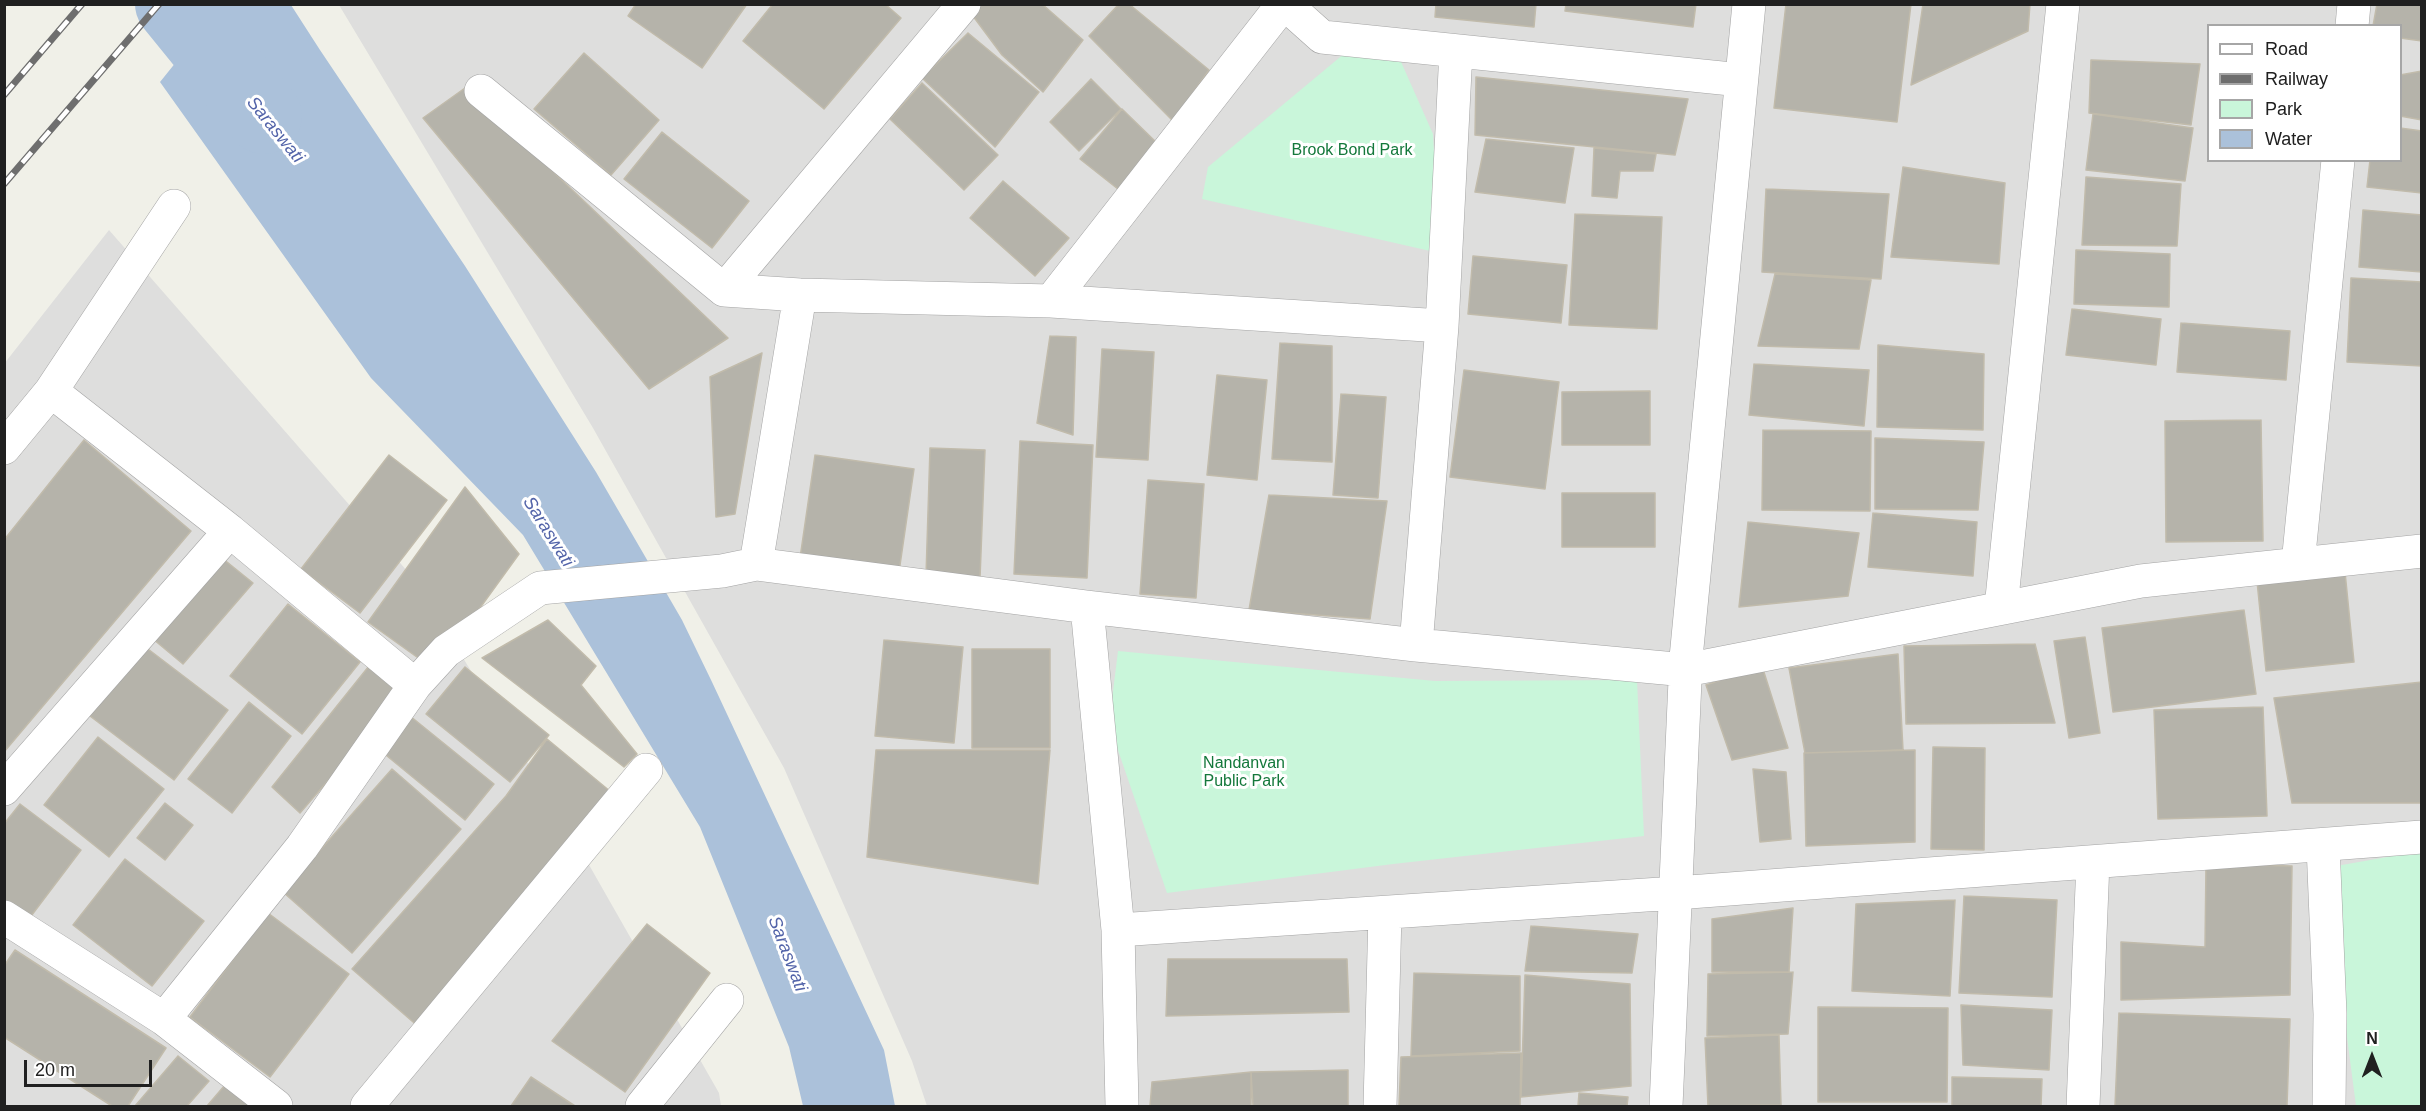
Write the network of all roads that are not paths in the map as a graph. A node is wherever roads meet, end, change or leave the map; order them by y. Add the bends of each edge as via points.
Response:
1 (964, 4) edge
2 (1284, 4) edge
3 (1749, 4) edge
4 (2063, 4) edge
5 (2354, 4) edge
6 (2352, 24) edge
7 (1456, 51) junction
8 (1741, 80) junction
9 (481, 91) dead end
10 (2338, 162) edge
11 (174, 206) dead end
12 (724, 290) junction
13 (800, 295) junction
14 (1051, 301) junction
15 (1442, 327) junction
16 (51, 391) junction
17 (4, 448) edge
18 (230, 531) junction
19 (2421, 551) edge
20 (756, 564) junction
21 (2298, 564) junction
22 (1087, 607) junction
23 (2001, 608) junction
24 (1416, 645) junction
25 (1686, 670) junction
26 (415, 685) junction
27 (646, 770) dead end
28 (4, 789) edge
29 (2421, 837) edge
30 (2323, 845) junction
31 (2093, 862) junction
32 (1676, 893) junction
33 (1385, 913) junction
34 (4, 917) edge
35 (1118, 930) junction
36 (727, 1000) dead end
37 (164, 1019) junction
38 (276, 1107) edge
39 (367, 1107) edge
40 (642, 1107) edge
41 (1122, 1107) edge
42 (1380, 1107) edge
43 (1666, 1107) edge
44 (2083, 1107) edge
45 (2329, 1107) edge

1 - 12 street
2 - 7 street via 1322,37
2 - 14 street
3 - 8 street
4 - 23 street
5 - 6 street
7 - 8 street
7 - 15 street
8 - 25 street
9 - 12 street
10 - 21 street
11 - 16 street
12 - 13 street
13 - 14 street
13 - 20 street
14 - 15 street
15 - 24 street
16 - 17 street
16 - 18 street
18 - 26 street
18 - 28 street
19 - 21 street
20 - 22 street
20 - 26 street via 722,571 540,588 446,651
21 - 23 street via 2141,581
22 - 24 street
22 - 35 street
23 - 25 street
24 - 25 street
25 - 32 street
26 - 37 street via 303,847
27 - 39 street
29 - 30 street
30 - 31 street
30 - 45 street via 2331,1014
31 - 32 street
31 - 44 street
32 - 33 street
32 - 43 street
33 - 35 street
33 - 42 street
34 - 37 street
35 - 41 street
36 - 40 street
37 - 38 street

